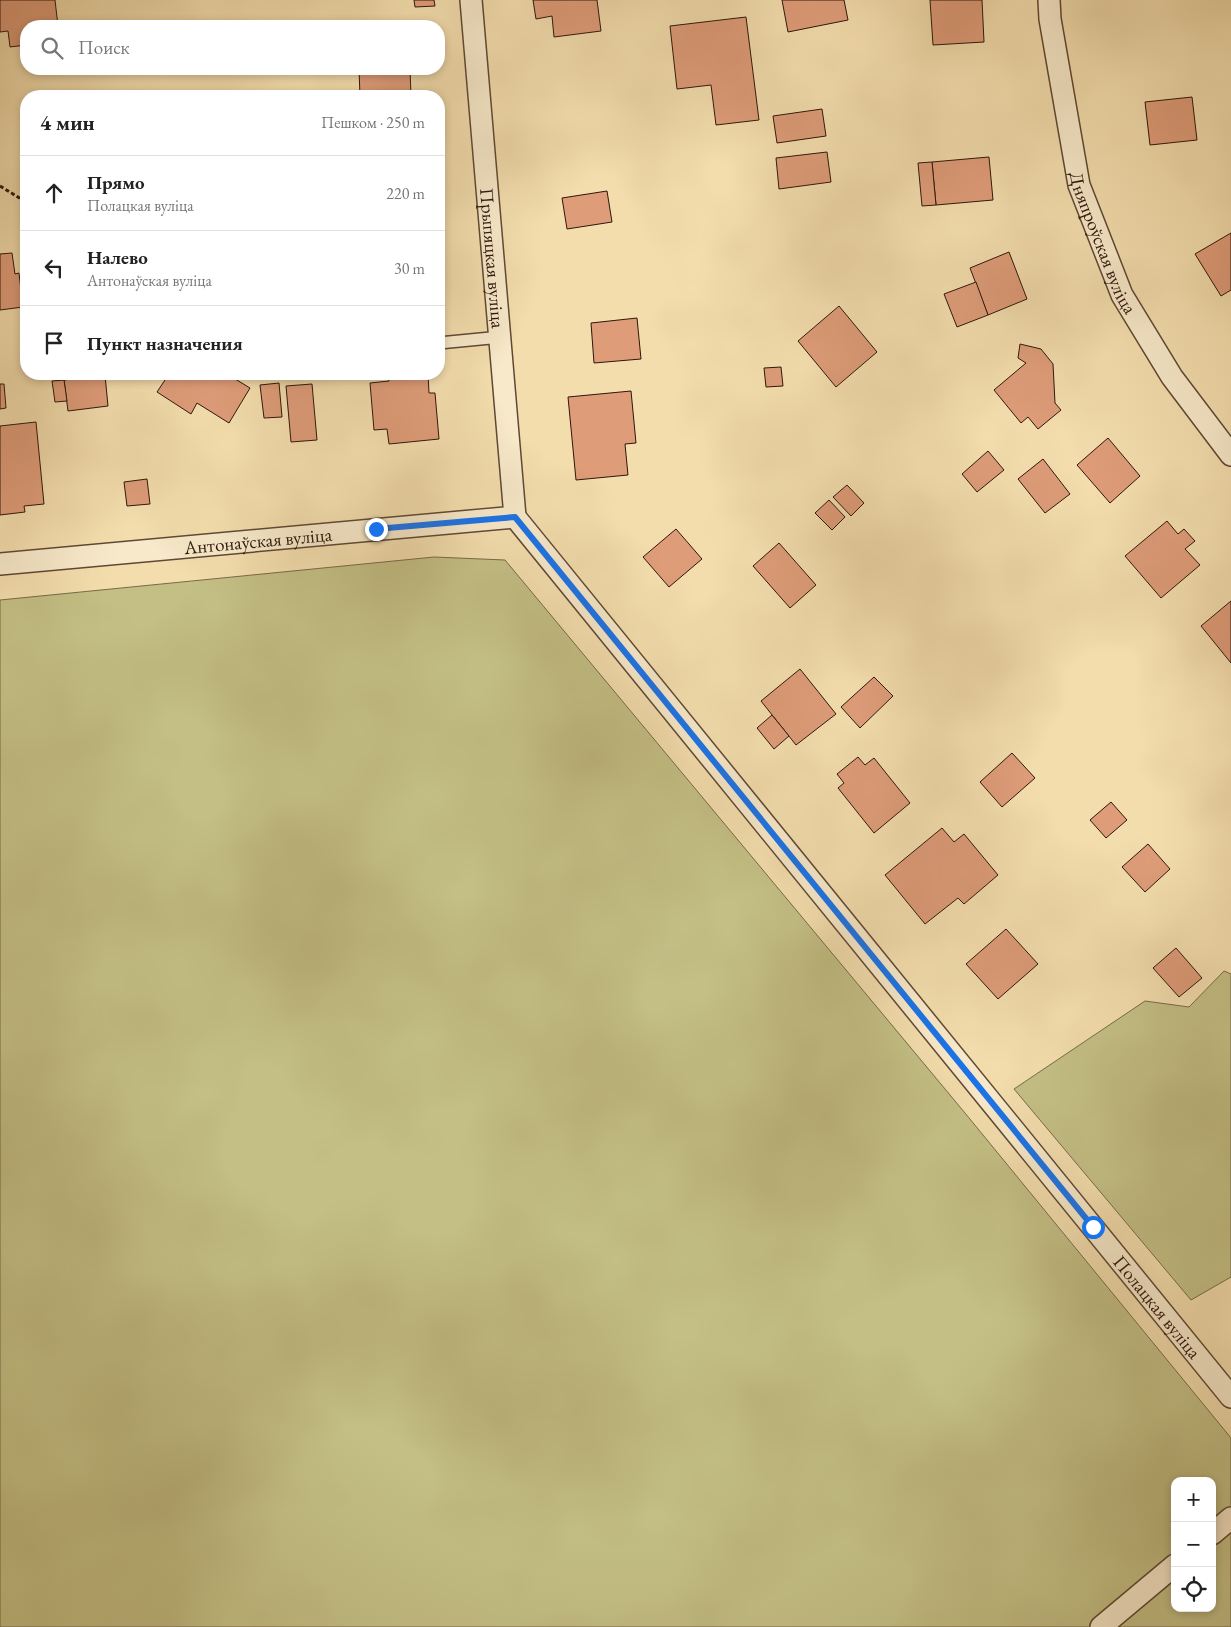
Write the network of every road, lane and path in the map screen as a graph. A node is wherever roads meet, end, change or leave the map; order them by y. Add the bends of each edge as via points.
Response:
1 (471, 0) edge
2 (1049, 0) edge
3 (0, 186) edge
4 (20, 198) edge
5 (501, 337) junction
6 (445, 342) edge
7 (1231, 455) edge
8 (515, 517) junction
9 (0, 564) edge
10 (1231, 1397) edge
11 (1231, 1518) edge
12 (1216, 1531) edge
13 (1173, 1567) edge
14 (1101, 1627) edge

1 - 5 street, Прыпяцкая вуліца
2 - 7 street, Дняпроўская вуліца via 1079,185 1122,295 1172,377
3 - 4 path
5 - 6 lane
5 - 8 street, Прыпяцкая вуліца
8 - 9 street, Антонаўская вуліца
8 - 10 street, Полацкая вуліца
11 - 12 street
13 - 14 street

